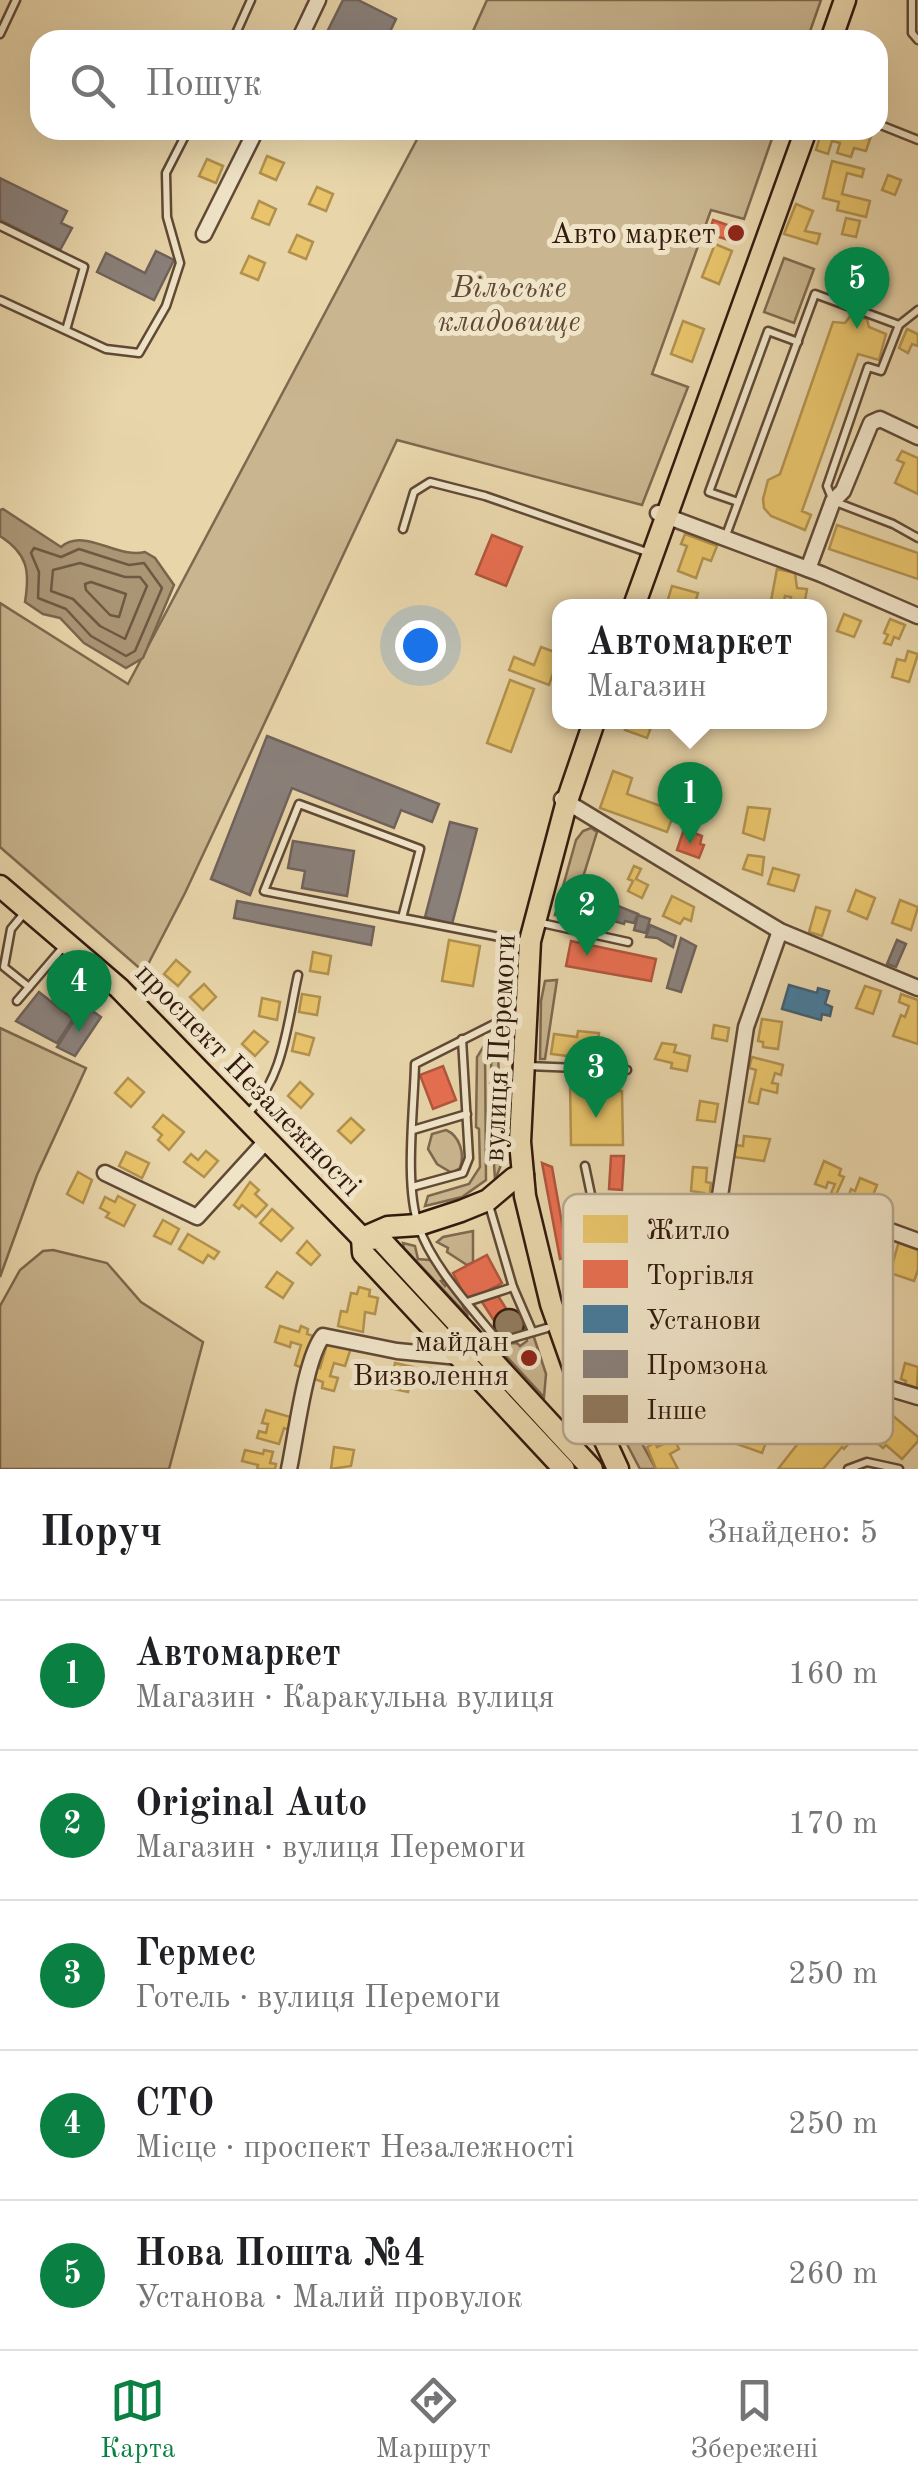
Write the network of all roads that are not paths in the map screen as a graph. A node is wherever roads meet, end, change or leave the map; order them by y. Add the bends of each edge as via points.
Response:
1 (16, 0) edge
2 (251, 0) edge
3 (318, 0) edge
4 (846, 0) edge
5 (854, 0) edge
6 (912, 0) edge
7 (238, 30) edge
8 (304, 30) edge
9 (834, 30) edge
10 (844, 30) edge
11 (0, 34) edge
12 (918, 40) edge
13 (888, 128) edge
14 (183, 140) edge
15 (251, 140) edge
16 (793, 140) edge
17 (802, 140) edge
18 (918, 140) edge
19 (0, 226) edge
20 (204, 234) dead end
21 (0, 300) edge
22 (918, 310) edge
23 (899, 325) junction
24 (66, 330) junction
25 (798, 342) junction
26 (918, 437) edge
27 (833, 501) junction
28 (738, 502) junction
29 (661, 514) junction
30 (403, 528) dead end
31 (918, 538) edge
32 (725, 539) junction
33 (644, 551) junction
34 (808, 569) junction
35 (627, 599) edge
36 (636, 599) edge
37 (918, 616) edge
38 (582, 729) edge
39 (591, 729) edge
40 (562, 799) junction
41 (0, 886) edge
42 (28, 908) junction
43 (402, 918) junction
44 (534, 921) junction
45 (780, 932) junction
46 (520, 941) junction
47 (68, 942) junction
48 (628, 942) dead end
49 (298, 975) dead end
50 (29, 988) junction
51 (918, 988) edge
52 (17, 1001) dead end
53 (519, 1015) junction
54 (462, 1040) junction
55 (522, 1066) junction
56 (627, 1070) dead end
57 (467, 1114) junction
58 (245, 1116) junction
59 (414, 1130) junction
60 (268, 1140) junction
61 (585, 1166) dead end
62 (105, 1173) dead end
63 (518, 1177) junction
64 (412, 1187) junction
65 (590, 1194) edge
66 (720, 1194) edge
67 (488, 1200) junction
68 (418, 1225) junction
69 (893, 1231) edge
70 (362, 1238) junction
71 (918, 1240) edge
72 (512, 1287) junction
73 (467, 1302) junction
74 (563, 1321) edge
75 (545, 1327) junction
76 (459, 1357) junction
77 (563, 1357) edge
78 (563, 1372) edge
79 (893, 1390) edge
80 (918, 1398) edge
81 (563, 1438) edge
82 (569, 1444) edge
83 (595, 1444) edge
84 (607, 1444) edge
85 (556, 1466) edge
86 (289, 1469) edge
87 (592, 1469) edge
88 (606, 1469) edge
89 (618, 1469) edge
90 (848, 1469) edge
91 (899, 1469) edge

1 - 11 lane
2 - 7 lane
3 - 8 street
4 - 9 main road
5 - 10 main road
6 - 12 lane
13 - 18 lane
14 - 24 lane via 166,173 167,217 180,263 166,306 139,353 106,349
15 - 20 street
16 - 29 main road
17 - 29 main road
19 - 24 lane via 84,268
21 - 24 lane
22 - 23 lane
23 - 25 lane via 816,294
23 - 27 lane via 881,371 868,366 826,486
25 - 28 lane
25 - 28 lane via 768,332 710,492
26 - 27 street via 875,420
27 - 31 lane
27 - 34 street
28 - 32 lane
29 - 32 street
29 - 33 main road
29 - 36 main road
30 - 33 lane via 414,492 430,482
32 - 34 street
33 - 35 main road
34 - 37 street
38 - 40 main road, вулиця Перемоги
39 - 40 main road, вулиця Перемоги
40 - 44 main road, вулиця Перемоги
40 - 45 street
40 - 46 main road, вулиця Перемоги
41 - 42 main road, проспект Незалежності
42 - 47 main road, проспект Незалежності
42 - 50 lane via 12,929 4,967
43 - 43 lane via 264,891 299,804 420,849
43 - 46 lane
44 - 48 lane
44 - 53 main road, вулиця Перемоги
45 - 51 street
45 - 66 street via 746,1027
46 - 53 main road, вулиця Перемоги
47 - 50 lane
47 - 58 main road, проспект Незалежності
49 - 58 lane via 274,1079
50 - 52 lane
53 - 54 lane
53 - 55 main road, вулиця Перемоги
53 - 63 main road, вулиця Перемоги via 511,1147
54 - 57 lane
54 - 59 lane via 415,1064
55 - 56 lane
55 - 63 main road, вулиця Перемоги
57 - 59 lane
57 - 64 lane via 463,1173
58 - 60 main road, проспект Незалежності
59 - 64 lane
60 - 62 street via 196,1217
60 - 70 main road, проспект Незалежності
61 - 65 lane
63 - 67 main road
63 - 75 main road, вулиця Перемоги via 542,1271
64 - 68 lane
67 - 68 main road
67 - 72 lane
68 - 70 main road
68 - 73 lane
69 - 71 street
70 - 76 main road via 363,1253
70 - 81 main road via 380,1239
72 - 73 lane
72 - 75 lane
73 - 75 lane via 501,1343
74 - 75 street
75 - 77 main road
75 - 78 main road
76 - 85 main road
76 - 86 street via 324,1336 316,1346
79 - 80 street
82 - 87 main road
83 - 88 main road
84 - 89 main road
90 - 91 lane via 866,1462

